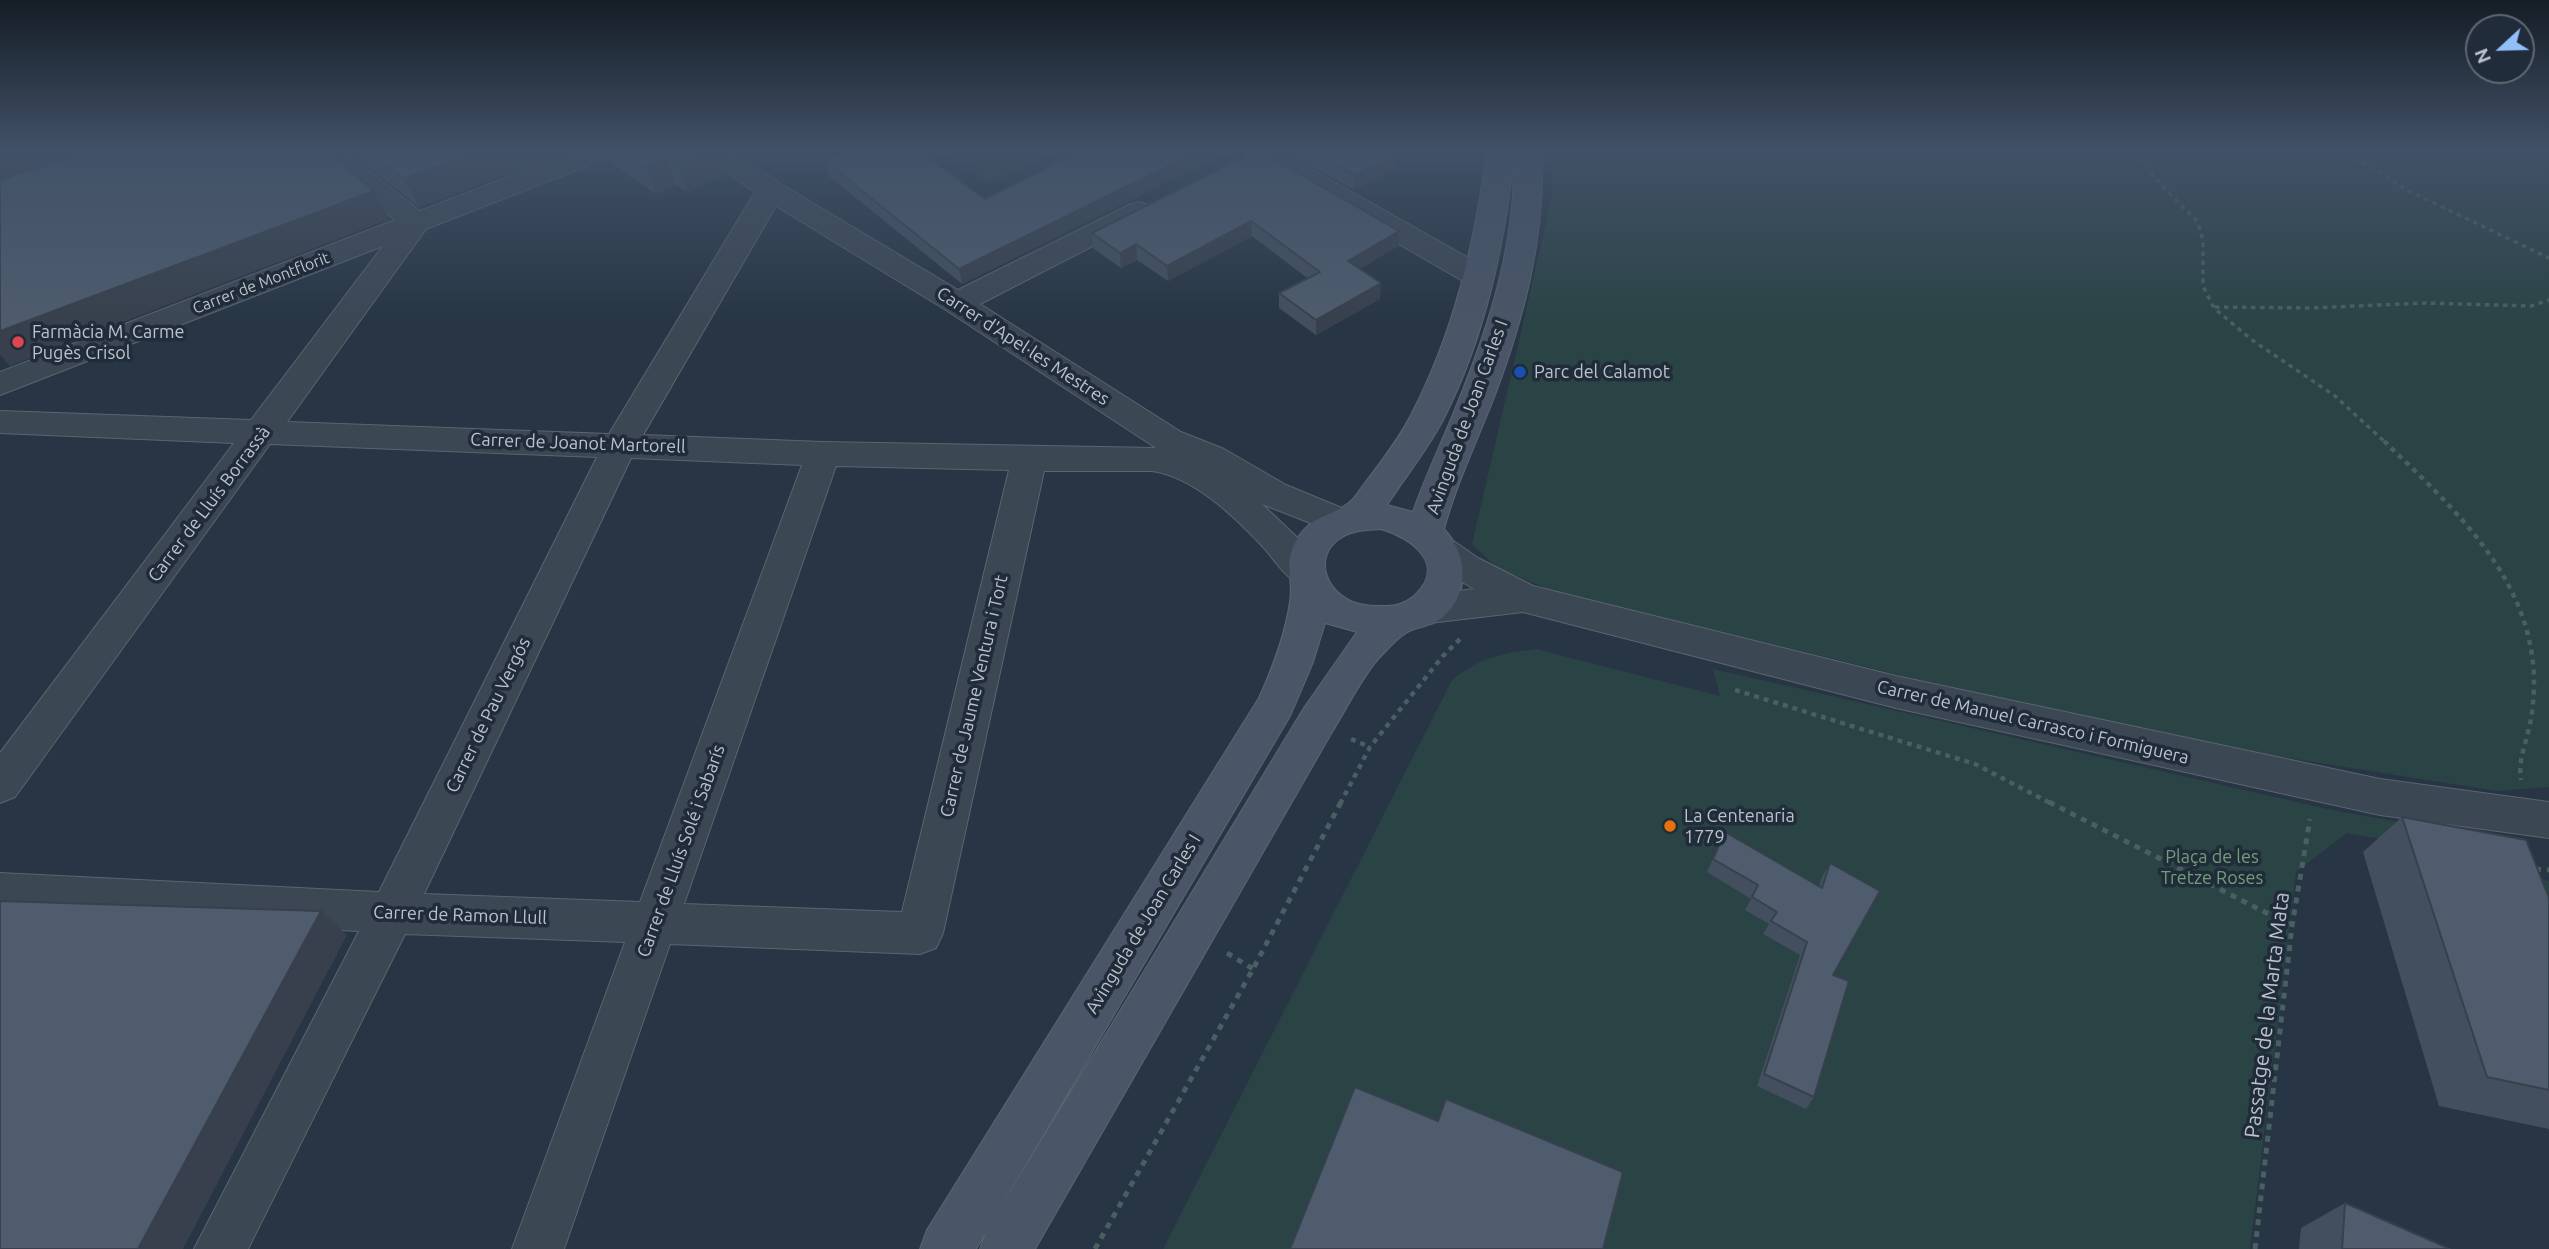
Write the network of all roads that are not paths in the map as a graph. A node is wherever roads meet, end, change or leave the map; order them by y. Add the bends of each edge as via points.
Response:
1 (400, 209) edge
2 (449, 209) edge
3 (760, 209) edge
4 (803, 209) edge
5 (1142, 209) edge
6 (1360, 209) edge
7 (1493, 209) edge
8 (1526, 209) edge
9 (416, 222) junction
10 (1479, 277) junction
11 (957, 303) junction
12 (0, 384) edge
13 (0, 422) edge
14 (264, 431) junction
15 (620, 445) junction
16 (1163, 450) junction
17 (823, 454) junction
18 (1029, 459) junction
19 (1350, 519) junction
20 (1434, 542) junction
21 (1308, 578) junction
22 (1523, 597) junction
23 (1408, 615) junction
24 (0, 785) edge
25 (2541, 819) edge
26 (0, 893) edge
27 (392, 913) junction
28 (655, 922) junction
29 (920, 933) joint
30 (220, 1249) edge
31 (538, 1249) edge
32 (946, 1249) edge
33 (1006, 1249) edge

1 - 9 street
2 - 9 street, Carrer de Montflorit
3 - 15 street, Carrer de Pau Vergós
4 - 11 street, Carrer d'Apel·les Mestres
5 - 11 street
6 - 10 street
7 - 10 main road, Avinguda de Joan Carles I
8 - 20 main road, Avinguda de Joan Carles I via 1508,306 1490,364 1433,499
9 - 12 street, Carrer de Montflorit
9 - 14 street, Carrer de Lluís Borrassà
10 - 19 main road, Avinguda de Joan Carles I via 1460,343 1426,420
11 - 16 street, Carrer d'Apel·les Mestres
13 - 14 street, Carrer de Joanot Martorell
14 - 15 street, Carrer de Joanot Martorell
14 - 24 street, Carrer de Lluís Borrassà
15 - 17 street, Carrer de Joanot Martorell
15 - 27 street, Carrer de Pau Vergós
16 - 18 street, Carrer de Joanot Martorell
16 - 19 street, Carrer d'Apel·les Mestres via 1212,457 1273,494
16 - 21 street, Carrer de Joanot Martorell via 1256,516
17 - 18 street, Carrer de Joanot Martorell
17 - 28 street, Carrer de Lluís Solé i Sabarís
18 - 29 street, Carrer de Jaume Ventura i Tort
19 - 20 main road via 1381,516 1402,520
19 - 21 main road via 1316,539 1306,556
20 - 22 street, Carrer de Manuel Carrasco i Formiguera via 1465,568
20 - 23 main road via 1447,571 1445,584 1438,596
21 - 23 main road via 1324,603 1345,615 1369,621
21 - 32 main road, Avinguda de Joan Carles I via 1309,613 1293,668 1276,705
22 - 23 street, Carrer de Manuel Carrasco i Formiguera
22 - 25 street, Carrer de Manuel Carrasco i Formiguera via 1896,692 2315,785
23 - 33 main road via 1364,649 1318,720
26 - 27 street, Carrer de Ramon Llull
27 - 28 street, Carrer de Ramon Llull
27 - 30 street, Carrer de Pau Vergós
28 - 29 street, Carrer de Ramon Llull
28 - 31 street, Carrer de Lluís Solé i Sabarís

